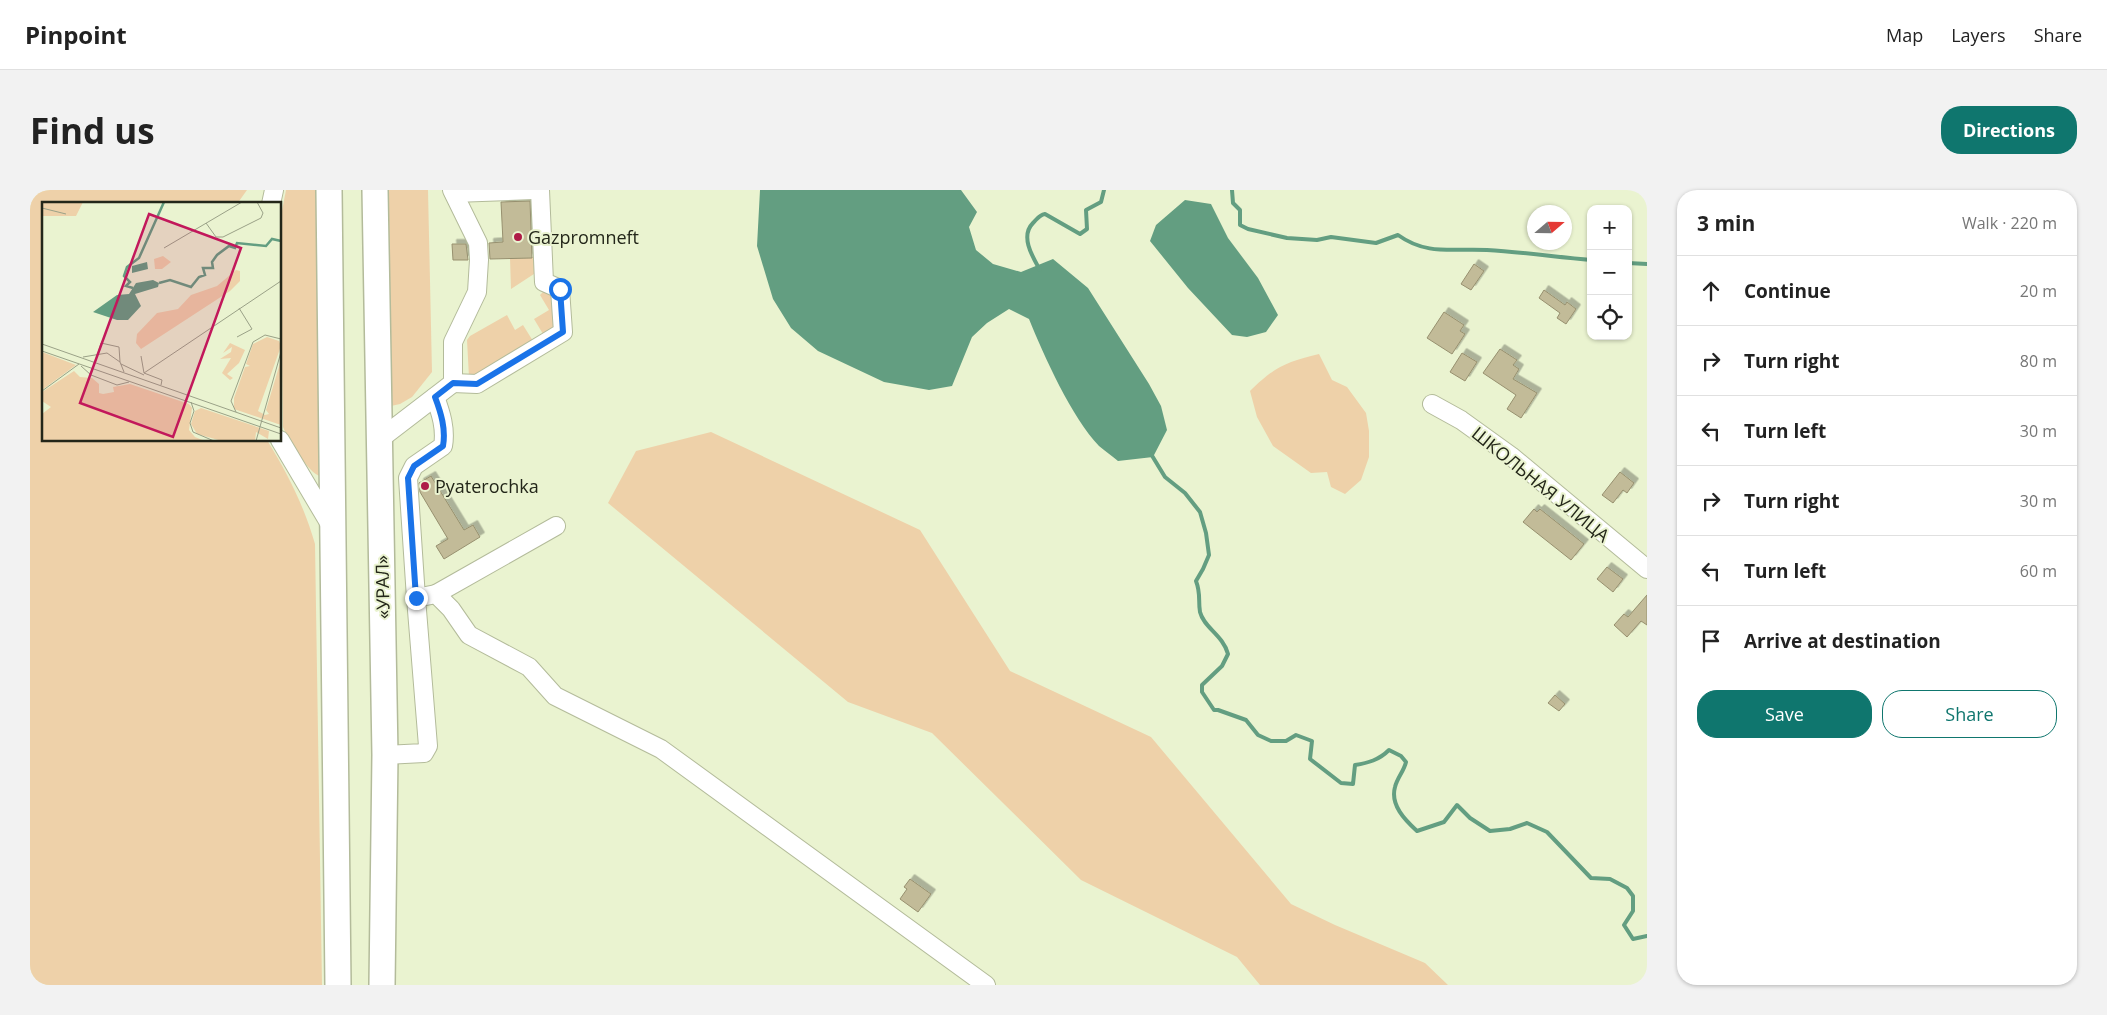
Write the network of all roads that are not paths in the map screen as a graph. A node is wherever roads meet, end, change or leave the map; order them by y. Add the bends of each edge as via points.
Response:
1 (329, 190) edge
2 (375, 190) edge
3 (533, 190) edge
4 (540, 190) edge
5 (453, 191) edge
6 (453, 383) junction
7 (435, 397) junction
8 (1432, 404) dead end
9 (380, 439) junction
10 (281, 441) edge
11 (331, 526) junction
12 (556, 526) dead end
13 (1647, 568) edge
14 (436, 594) junction
15 (416, 598) junction
16 (385, 755) junction
17 (338, 985) edge
18 (382, 985) edge
19 (986, 985) edge

1 - 11 highway
2 - 9 highway, «УРАЛ»
3 - 5 street
4 - 6 street via 544,282 560,289 563,332 477,384
5 - 6 street via 478,243 479,260 476,292 453,342
6 - 7 street
7 - 9 street
7 - 15 street via 445,436 443,446 414,466 408,478
8 - 13 street, ШКОЛЬНАЯ УЛИЦА via 1461,420 1511,456
9 - 16 highway, «УРАЛ»
10 - 11 street
11 - 17 highway
12 - 14 street
14 - 15 street
14 - 19 street via 469,635 529,667 555,696 661,749
15 - 16 street via 428,746 424,753
16 - 18 highway, «УРАЛ»

